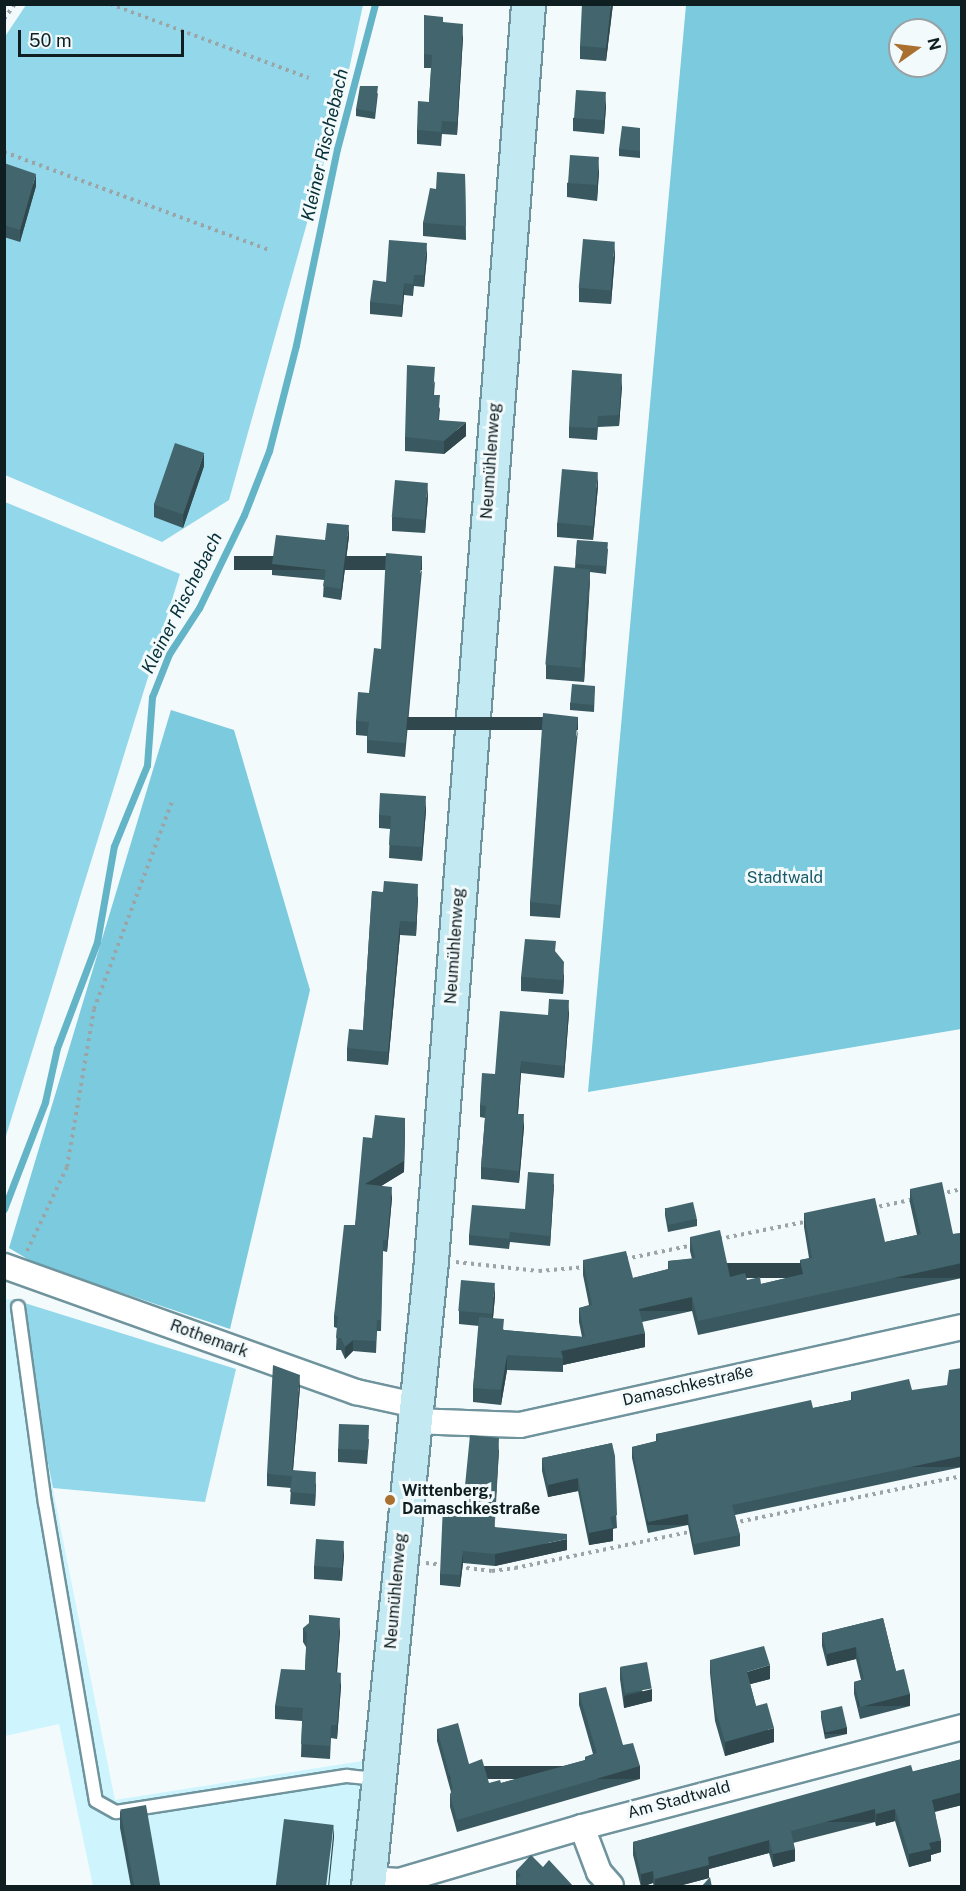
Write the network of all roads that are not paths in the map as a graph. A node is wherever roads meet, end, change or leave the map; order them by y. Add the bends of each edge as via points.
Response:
1 (528, 4) edge
2 (11, 1268) edge
3 (18, 1307) dead end
4 (962, 1327) edge
5 (414, 1413) junction
6 (962, 1727) edge
7 (378, 1779) junction
8 (582, 1827) junction
9 (384, 1883) edge
10 (611, 1887) edge

1 - 5 street, Neumühlenweg via 431,1260
2 - 5 street, Rothemark
3 - 7 lane via 45,1503 96,1801 116,1812 347,1776
4 - 5 street, Damaschkestraße via 520,1425
5 - 7 street, Neumühlenweg
6 - 8 street, Am Stadtwald
7 - 9 street, Neumühlenweg
8 - 9 street, Am Stadtwald
8 - 10 street via 599,1872

